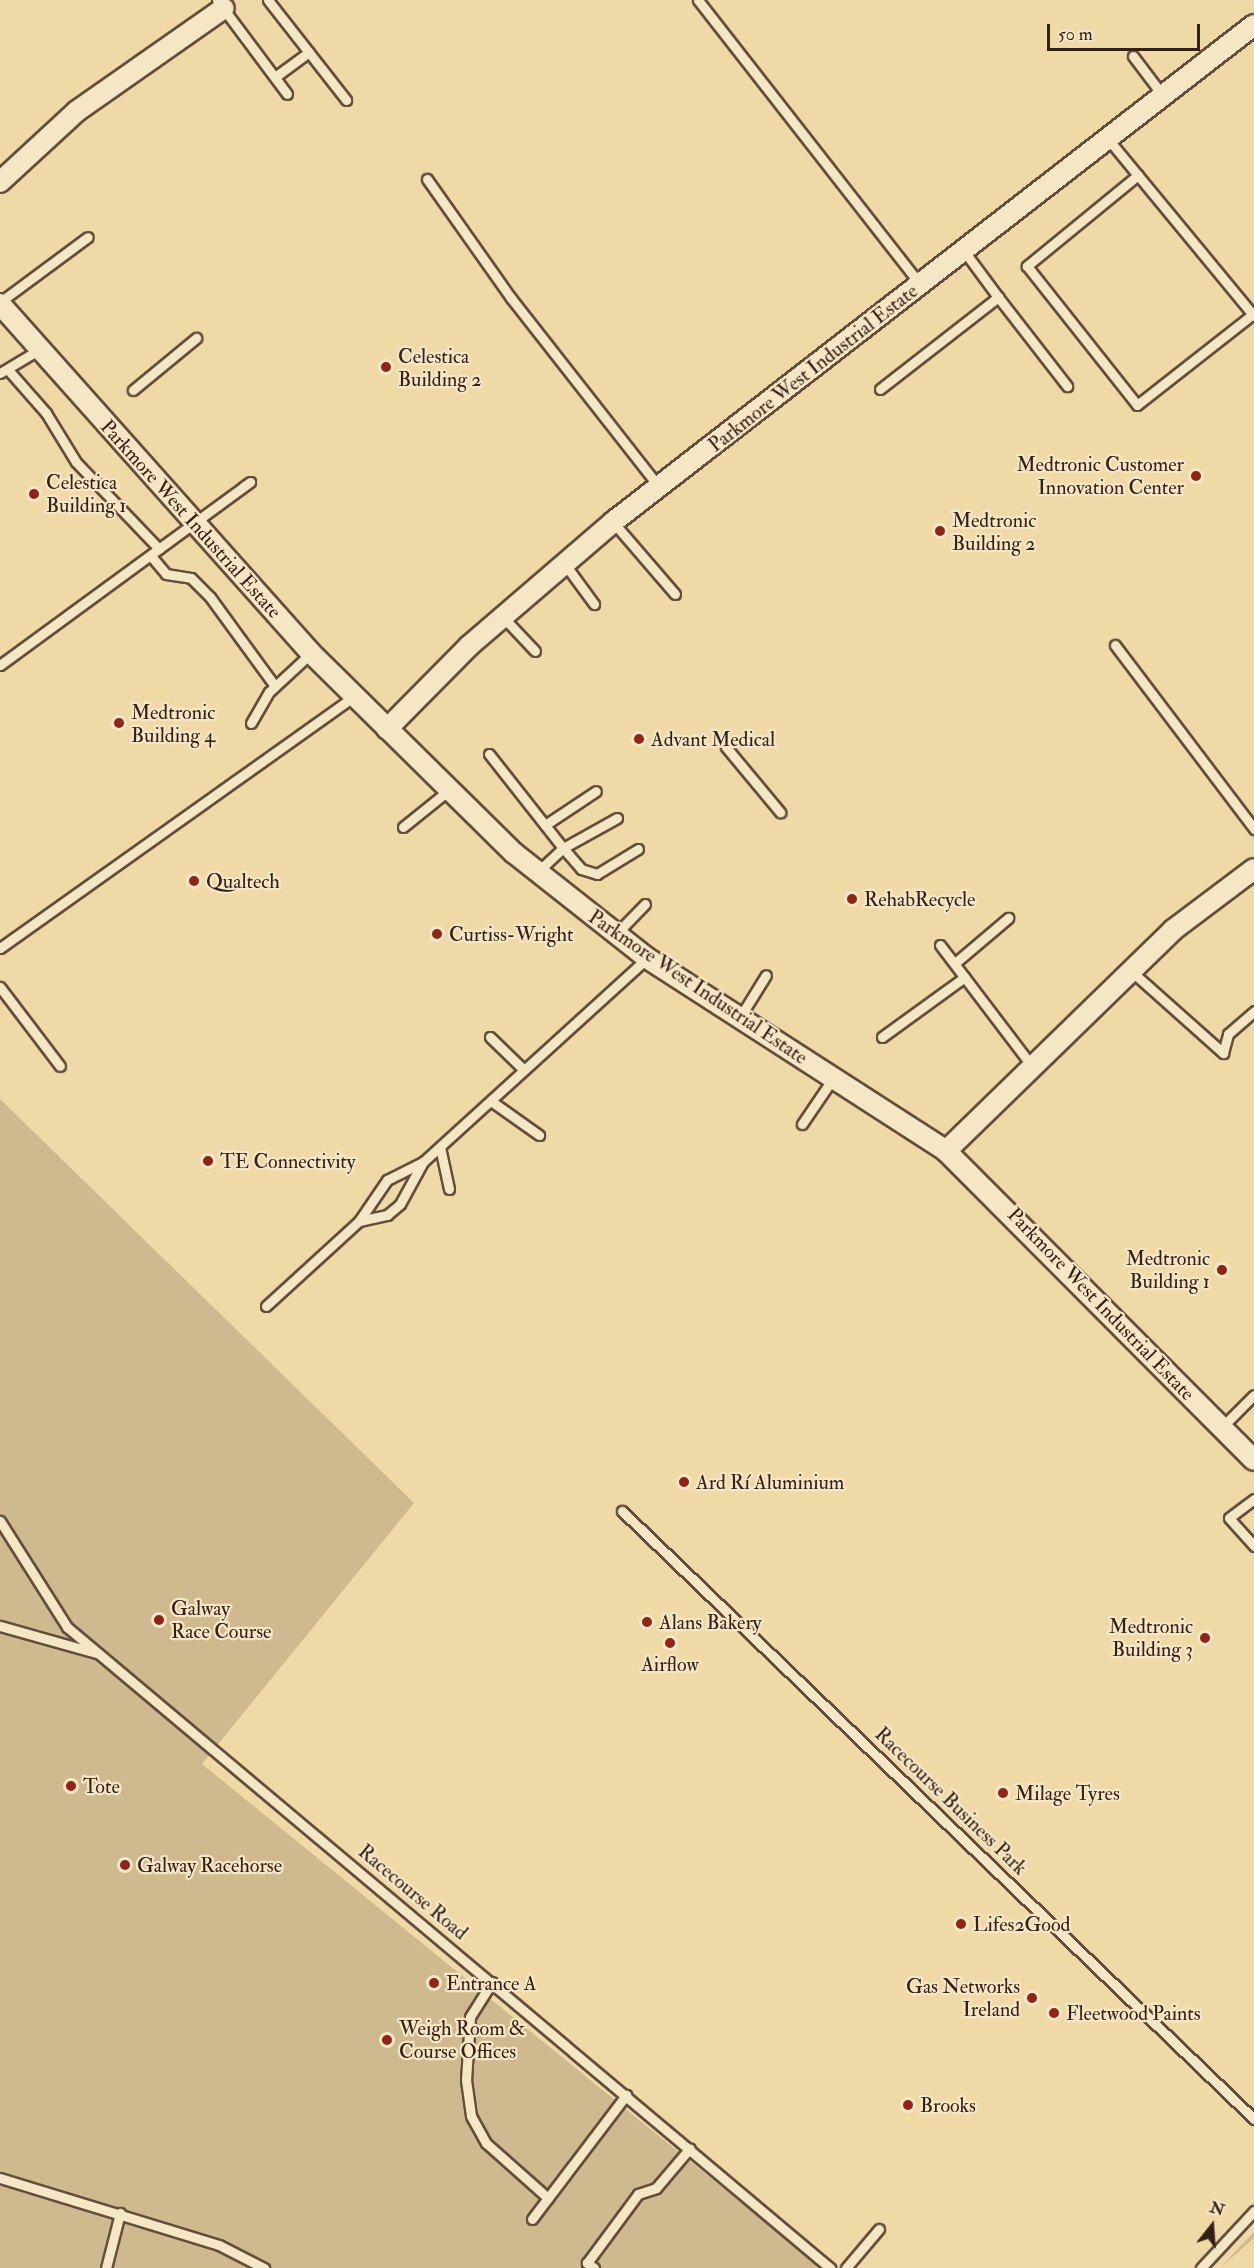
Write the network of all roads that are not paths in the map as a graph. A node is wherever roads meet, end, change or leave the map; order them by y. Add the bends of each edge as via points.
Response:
1 (268, 0) edge
2 (698, 0) edge
3 (220, 4) edge
4 (1254, 26) edge
5 (309, 52) junction
6 (1133, 56) dead end
7 (275, 77) junction
8 (287, 94) dead end
9 (1164, 97) junction
10 (346, 100) dead end
11 (1108, 139) junction
12 (1138, 175) junction
13 (427, 179) dead end
14 (0, 182) edge
15 (88, 237) dead end
16 (964, 251) junction
17 (920, 284) junction
18 (998, 297) junction
19 (0, 303) edge
20 (1253, 315) edge
21 (196, 338) dead end
22 (40, 349) junction
23 (5, 373) edge
24 (1067, 386) dead end
25 (880, 388) dead end
26 (133, 390) dead end
27 (250, 482) dead end
28 (659, 487) junction
29 (193, 522) junction
30 (613, 522) junction
31 (159, 549) junction
32 (151, 556) junction
33 (564, 563) junction
34 (675, 594) dead end
35 (594, 604) dead end
36 (502, 616) junction
37 (1115, 645) dead end
38 (535, 651) dead end
39 (311, 653) junction
40 (0, 665) edge
41 (275, 686) junction
42 (353, 697) junction
43 (251, 723) dead end
44 (387, 729) junction
45 (726, 747) dead end
46 (489, 754) dead end
47 (449, 790) junction
48 (596, 791) dead end
49 (780, 812) dead end
50 (618, 818) dead end
51 (545, 825) junction
52 (403, 827) dead end
53 (1254, 829) edge
54 (562, 848) junction
55 (638, 849) dead end
56 (1254, 869) edge
57 (536, 873) junction
58 (645, 904) dead end
59 (1008, 918) dead end
60 (615, 935) junction
61 (940, 945) dead end
62 (0, 948) edge
63 (647, 958) junction
64 (955, 963) junction
65 (1130, 970) junction
66 (766, 975) dead end
67 (965, 977) junction
68 (0, 987) edge
69 (1254, 1011) edge
70 (740, 1017) junction
71 (490, 1037) dead end
72 (882, 1037) dead end
73 (60, 1066) dead end
74 (1032, 1066) junction
75 (524, 1070) junction
76 (834, 1077) junction
77 (491, 1101) junction
78 (802, 1124) dead end
79 (539, 1135) dead end
80 (440, 1147) junction
81 (946, 1151) junction
82 (423, 1162) junction
83 (449, 1189) dead end
84 (359, 1221) junction
85 (266, 1306) dead end
86 (1254, 1395) edge
87 (1222, 1427) junction
88 (1254, 1461) edge
89 (1254, 1499) edge
90 (622, 1511) dead end
91 (0, 1521) edge
92 (1254, 1546) edge
93 (0, 1626) edge
94 (99, 1654) junction
95 (492, 1982) junction
96 (626, 2095) junction
97 (1254, 2119) edge
98 (690, 2148) junction
99 (0, 2178) edge
100 (548, 2198) junction
101 (1254, 2211) edge
102 (120, 2212) junction
103 (532, 2219) dead end
104 (879, 2229) dead end
105 (106, 2268) edge
106 (264, 2268) edge
107 (594, 2268) edge
108 (830, 2268) edge
109 (846, 2268) edge
110 (1201, 2268) edge

1 - 5 lane
2 - 17 lane
3 - 7 lane
3 - 14 street via 77,111
4 - 9 street, Parkmore West Industrial Estate
5 - 7 lane
5 - 10 lane
6 - 9 lane
7 - 8 lane
9 - 11 street, Parkmore West Industrial Estate
11 - 12 lane
11 - 16 street, Parkmore West Industrial Estate
12 - 20 lane
12 - 20 lane via 1027,266 1137,405
13 - 28 lane via 511,298
15 - 19 lane
16 - 17 street, Parkmore West Industrial Estate
16 - 18 lane
17 - 28 street, Parkmore West Industrial Estate
18 - 24 lane
18 - 25 lane
19 - 22 street, Parkmore West Industrial Estate
21 - 26 lane
22 - 23 lane
22 - 29 street, Parkmore West Industrial Estate
23 - 31 lane via 46,413 76,462
27 - 29 lane
28 - 30 street, Parkmore West Industrial Estate
29 - 31 lane
29 - 39 street, Parkmore West Industrial Estate
30 - 33 street, Parkmore West Industrial Estate
30 - 34 lane
31 - 32 lane
32 - 40 lane
32 - 41 lane via 166,574 191,578 210,597
33 - 35 lane
33 - 36 street, Parkmore West Industrial Estate
36 - 38 lane
36 - 44 street, Parkmore West Industrial Estate
37 - 53 lane
39 - 41 lane
39 - 42 street, Parkmore West Industrial Estate
41 - 43 lane
42 - 44 street, Parkmore West Industrial Estate
42 - 62 lane
44 - 47 street, Parkmore West Industrial Estate
45 - 49 lane
46 - 51 lane
47 - 52 lane
47 - 57 street, Parkmore West Industrial Estate
48 - 51 lane
50 - 54 lane
51 - 54 lane
54 - 55 lane via 581,869 597,874
54 - 57 lane
56 - 65 street
57 - 60 street, Parkmore West Industrial Estate
58 - 60 lane
59 - 64 lane
60 - 63 street, Parkmore West Industrial Estate
61 - 64 lane
63 - 70 street, Parkmore West Industrial Estate
63 - 75 lane
64 - 67 lane
65 - 69 lane via 1223,1053 1228,1034
65 - 74 street
66 - 70 lane
67 - 72 lane
67 - 74 lane
68 - 73 lane
70 - 76 street, Parkmore West Industrial Estate
71 - 75 lane
74 - 81 street
75 - 77 lane
76 - 78 lane
76 - 81 street, Parkmore West Industrial Estate
77 - 79 lane
77 - 80 lane
80 - 82 lane
80 - 83 lane
81 - 87 street, Parkmore West Industrial Estate
82 - 84 lane via 387,1180
82 - 84 lane via 400,1203 387,1215
84 - 85 lane
86 - 87 lane
87 - 88 street, Parkmore West Industrial Estate
89 - 92 lane via 1229,1518
90 - 97 lane, Racecourse Business Park
91 - 94 lane, Racecourse Road via 67,1627
93 - 94 lane
94 - 95 lane, Racecourse Road
95 - 96 lane, Racecourse Road
95 - 100 lane via 470,2017 466,2080 471,2116 486,2142
96 - 98 lane, Racecourse Road
96 - 100 lane
98 - 107 lane via 656,2188 638,2194 587,2263
98 - 108 lane, Racecourse Road
99 - 102 lane
100 - 103 lane
101 - 110 lane
102 - 105 lane
102 - 106 lane via 219,2245
104 - 109 lane

